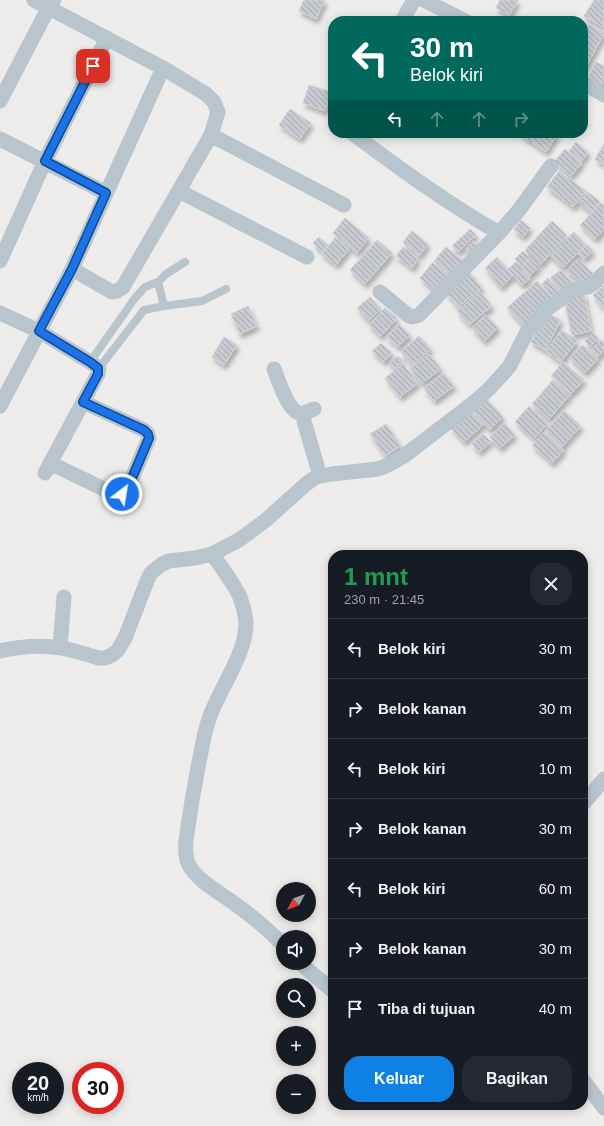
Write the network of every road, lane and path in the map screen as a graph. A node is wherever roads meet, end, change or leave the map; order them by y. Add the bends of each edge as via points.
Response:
1 (34, 0) edge
2 (414, 0) edge
3 (424, 0) edge
4 (51, 4) edge
5 (405, 16) edge
6 (455, 16) edge
7 (107, 38) junction
8 (163, 68) junction
9 (588, 86) edge
10 (604, 95) edge
11 (0, 101) edge
12 (210, 135) junction
13 (359, 138) edge
14 (0, 139) edge
15 (45, 161) junction
16 (551, 166) dead end
17 (179, 191) junction
18 (106, 193) junction
19 (344, 205) dead end
20 (499, 232) junction
21 (307, 257) dead end
22 (0, 261) edge
23 (185, 262) dead end
24 (72, 269) junction
25 (604, 273) edge
26 (158, 282) junction
27 (226, 289) dead end
28 (380, 292) dead end
29 (164, 306) junction
30 (0, 313) edge
31 (39, 331) junction
32 (94, 365) junction
33 (274, 369) dead end
34 (83, 402) junction
35 (0, 406) edge
36 (320, 476) junction
37 (212, 554) junction
38 (64, 597) dead end
39 (60, 648) junction
40 (0, 651) edge
41 (604, 779) edge
42 (588, 798) edge
43 (276, 938) edge
44 (308, 970) edge
45 (328, 987) edge
46 (588, 1087) edge
47 (604, 1108) edge

1 - 4 street
2 - 5 street
3 - 6 street
4 - 7 street
4 - 11 street
7 - 8 street
7 - 15 street
8 - 12 street via 206,94 214,102 218,112
8 - 18 street
9 - 10 street
12 - 17 street
12 - 19 street
13 - 20 street via 432,191
14 - 15 street
15 - 18 street
15 - 22 street
16 - 20 street via 519,210
17 - 21 street
17 - 24 street via 123,288 112,292
18 - 24 street
20 - 28 street via 419,315 409,316
23 - 26 lane
24 - 31 street
25 - 36 street via 588,287 574,290 547,309 527,332 509,367 489,389 404,456 378,469
26 - 29 lane
26 - 32 lane via 145,287 134,298
27 - 29 lane via 202,301
29 - 32 lane via 144,310
30 - 31 street
31 - 32 street
31 - 35 street
32 - 34 street via 98,374
33 - 36 street via 292,409 299,414 308,412
34 - 34 street via 148,434 149,438 127,490 122,494 114,494 48,468
36 - 37 street via 306,484 256,528
37 - 39 street via 162,564 151,573 125,638 112,655 99,658
37 - 43 street via 239,596 246,621 238,658 214,706 204,736 187,838 188,864 203,881 250,915
38 - 39 street
39 - 40 street via 36,646
41 - 42 street
44 - 45 street
46 - 47 street

